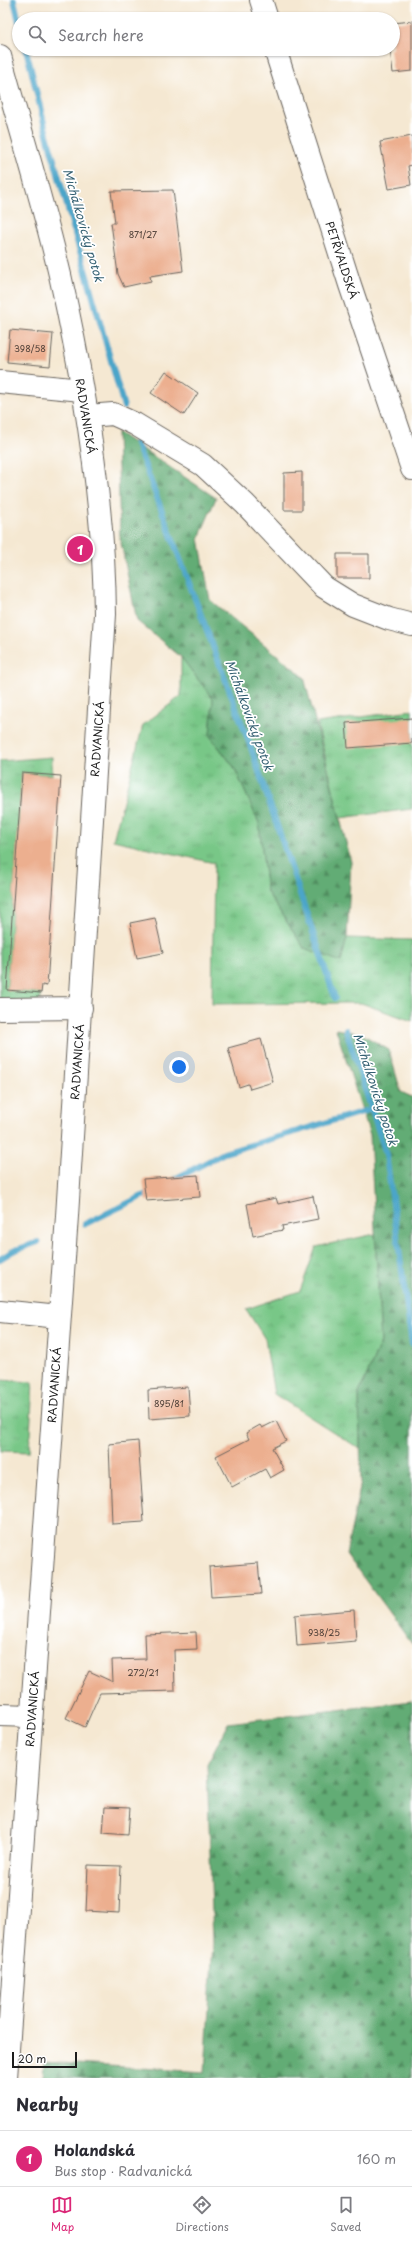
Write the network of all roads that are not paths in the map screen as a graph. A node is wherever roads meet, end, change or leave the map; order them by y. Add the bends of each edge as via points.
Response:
1 (261, 0) edge
2 (264, 12) edge
3 (0, 56) edge
4 (277, 56) edge
5 (0, 382) edge
6 (82, 390) junction
7 (88, 416) junction
8 (412, 469) edge
9 (412, 625) edge
10 (81, 1008) junction
11 (0, 1010) edge
12 (0, 1311) edge
13 (59, 1317) junction
14 (0, 1715) edge
15 (31, 1716) junction
16 (7, 1966) edge
17 (6, 2078) edge

1 - 2 street
3 - 6 street, RADVANICKÁ via 60,274
4 - 8 street, PETŘVALDSKÁ via 352,293
5 - 6 street
6 - 7 street, RADVANICKÁ
7 - 9 street via 113,414 135,424 203,465 245,504 324,587 354,605
7 - 10 street, RADVANICKÁ via 105,572 105,614
10 - 11 street
10 - 13 street, RADVANICKÁ
12 - 13 street
13 - 15 street, RADVANICKÁ
14 - 15 street
15 - 16 street, RADVANICKÁ
16 - 17 street, RADVANICKÁ

